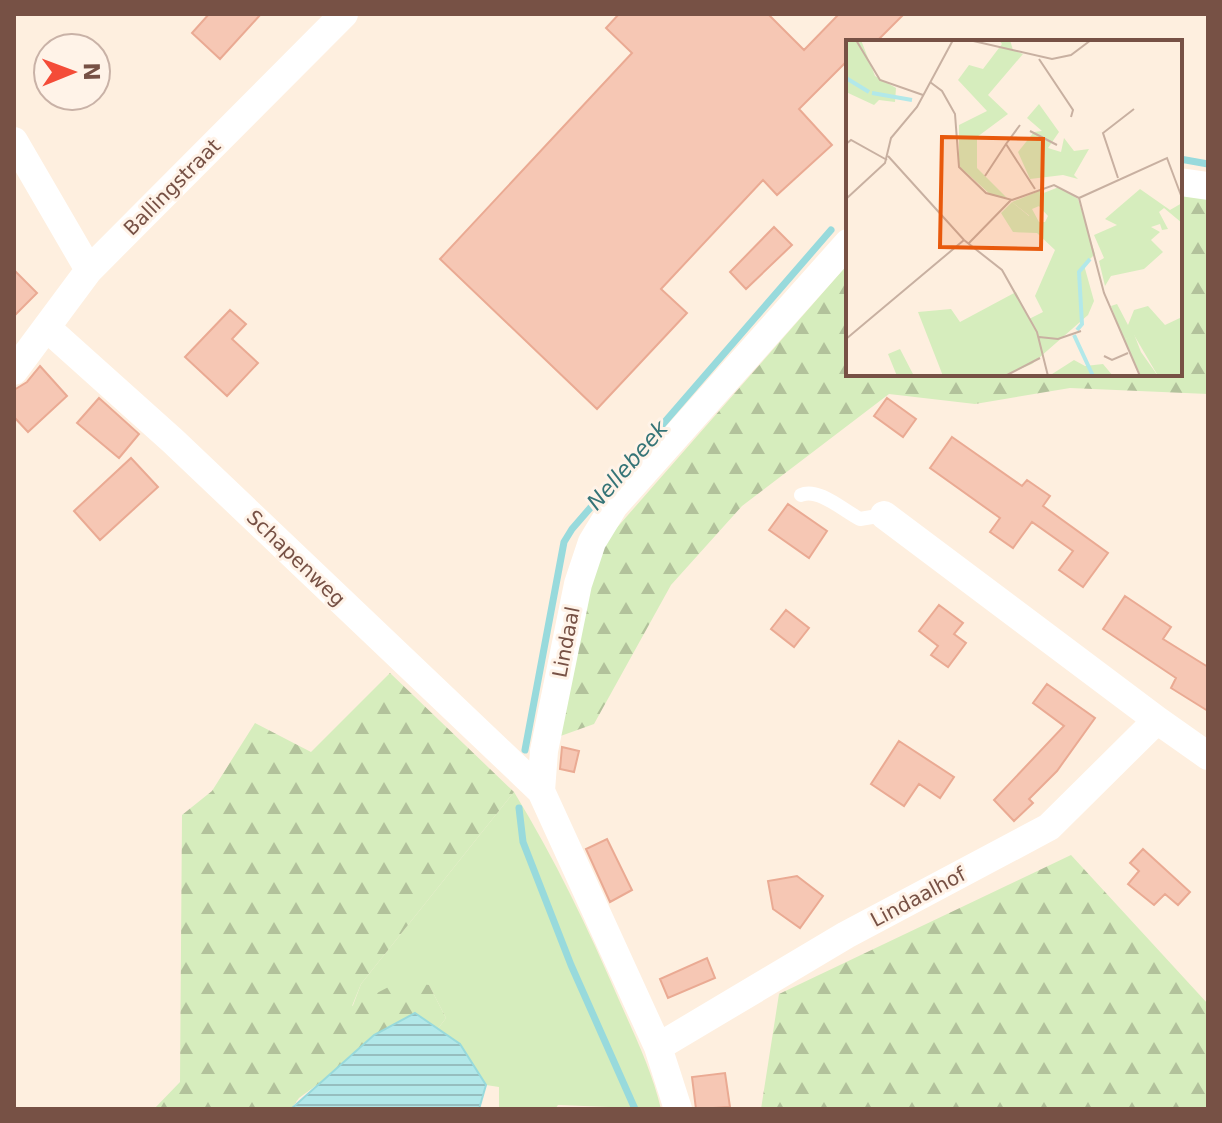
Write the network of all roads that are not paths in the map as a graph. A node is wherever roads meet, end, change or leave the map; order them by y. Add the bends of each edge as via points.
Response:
1 (344, 14) edge
2 (14, 141) edge
3 (1182, 182) edge
4 (1208, 186) edge
5 (846, 245) edge
6 (89, 270) junction
7 (47, 328) junction
8 (14, 371) edge
9 (801, 495) dead end
10 (884, 515) joint
11 (1157, 720) junction
12 (1208, 756) edge
13 (541, 791) junction
14 (658, 1047) junction
15 (678, 1109) edge

1 - 6 street, Ballingstraat
2 - 6 street
3 - 4 street
5 - 13 street, Lindaal via 614,506 592,542 578,584 544,751
6 - 7 street, Ballingstraat
7 - 8 street, Ballingstraat
7 - 13 street, Schapenweg
9 - 10 lane via 820,495 860,519
10 - 11 street
11 - 12 street
11 - 14 street, Lindaalhof via 1049,827 846,935
13 - 14 street, Lindaal
14 - 15 street, Lindaal

